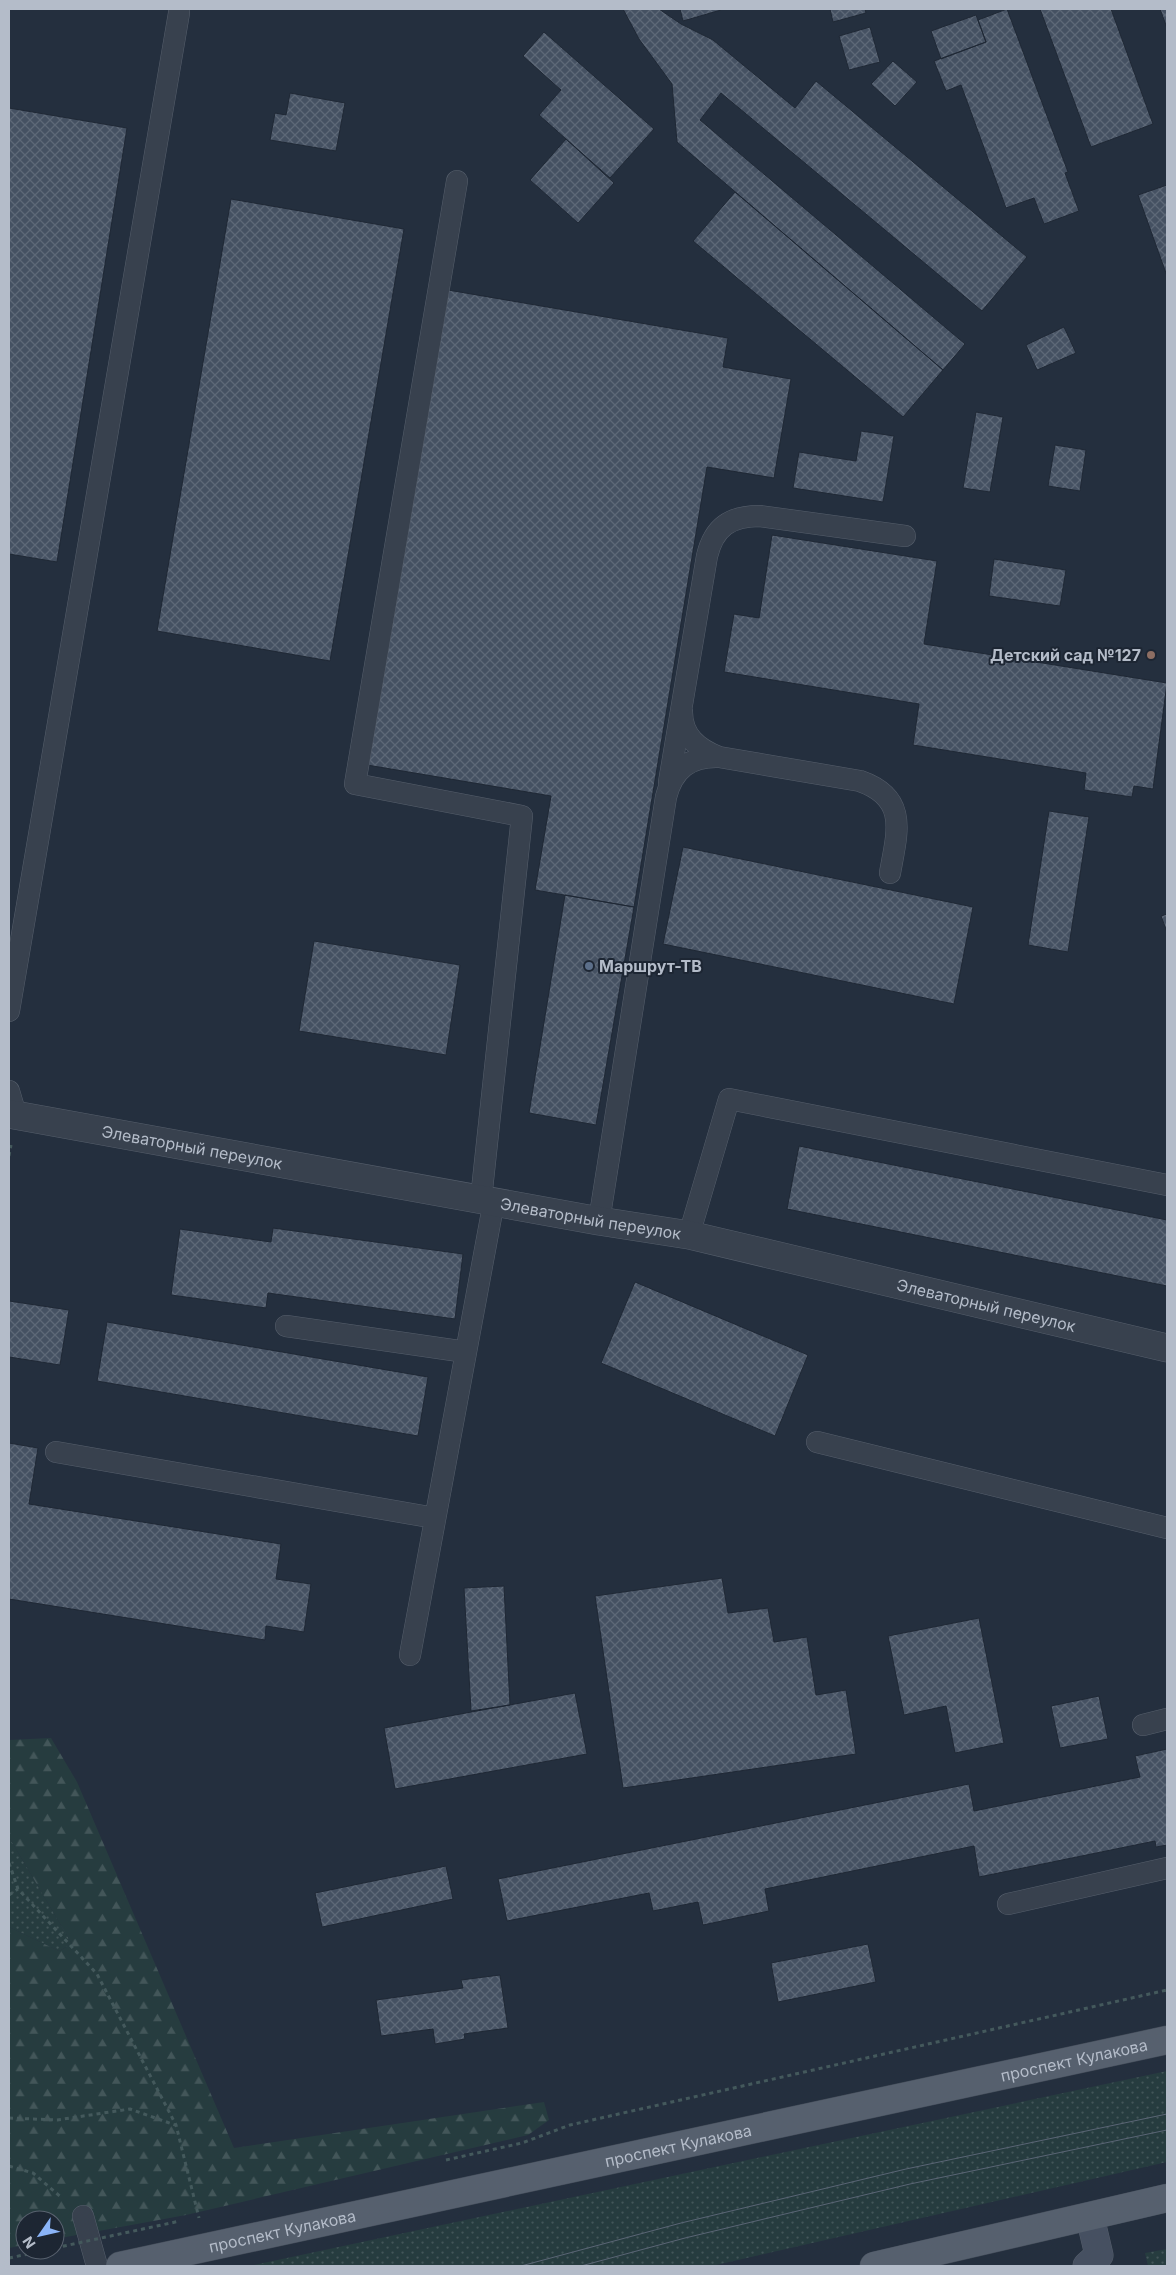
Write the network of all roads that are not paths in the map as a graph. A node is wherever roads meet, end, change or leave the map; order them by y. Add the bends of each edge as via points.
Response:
1 (180, 13) dead end
2 (457, 181) dead end
3 (905, 536) dead end
4 (682, 703) junction
5 (718, 757) junction
6 (669, 783) junction
7 (890, 873) dead end
8 (9, 1011) edge
9 (11, 1107) edge
10 (1167, 1185) edge
11 (488, 1200) junction
12 (599, 1221) junction
13 (690, 1235) junction
14 (286, 1326) dead end
15 (1167, 1348) edge
16 (466, 1352) junction
17 (817, 1442) dead end
18 (56, 1452) dead end
19 (435, 1518) junction
20 (1167, 1528) edge
21 (410, 1655) dead end
22 (1167, 1719) edge
23 (1142, 1724) dead end
24 (1167, 1868) edge
25 (1008, 1904) dead end
26 (1167, 2040) edge
27 (1167, 2198) edge
28 (83, 2216) road end
29 (1090, 2217) junction
30 (1096, 2262) edge
31 (97, 2266) edge
32 (120, 2266) edge
33 (874, 2266) edge

1 - 8 lane
2 - 11 lane via 355,784 522,816
3 - 4 lane via 760,516 730,521 710,542
4 - 5 lane via 682,716 689,736 704,751
4 - 6 lane
5 - 6 lane via 704,756 689,761
5 - 7 lane via 875,786 895,808 898,823
6 - 12 lane
9 - 11 street, Элеваторный переулок
10 - 13 lane via 729,1099
11 - 12 street, Элеваторный переулок
11 - 16 lane
12 - 13 street, Элеваторный переулок
13 - 15 street, Элеваторный переулок
14 - 16 lane
16 - 19 lane
17 - 20 lane
18 - 19 lane
19 - 21 lane
22 - 23 lane
24 - 25 lane
26 - 32 main road, проспект Кулакова
27 - 29 main road
28 - 31 lane
29 - 30 street
29 - 33 main road

